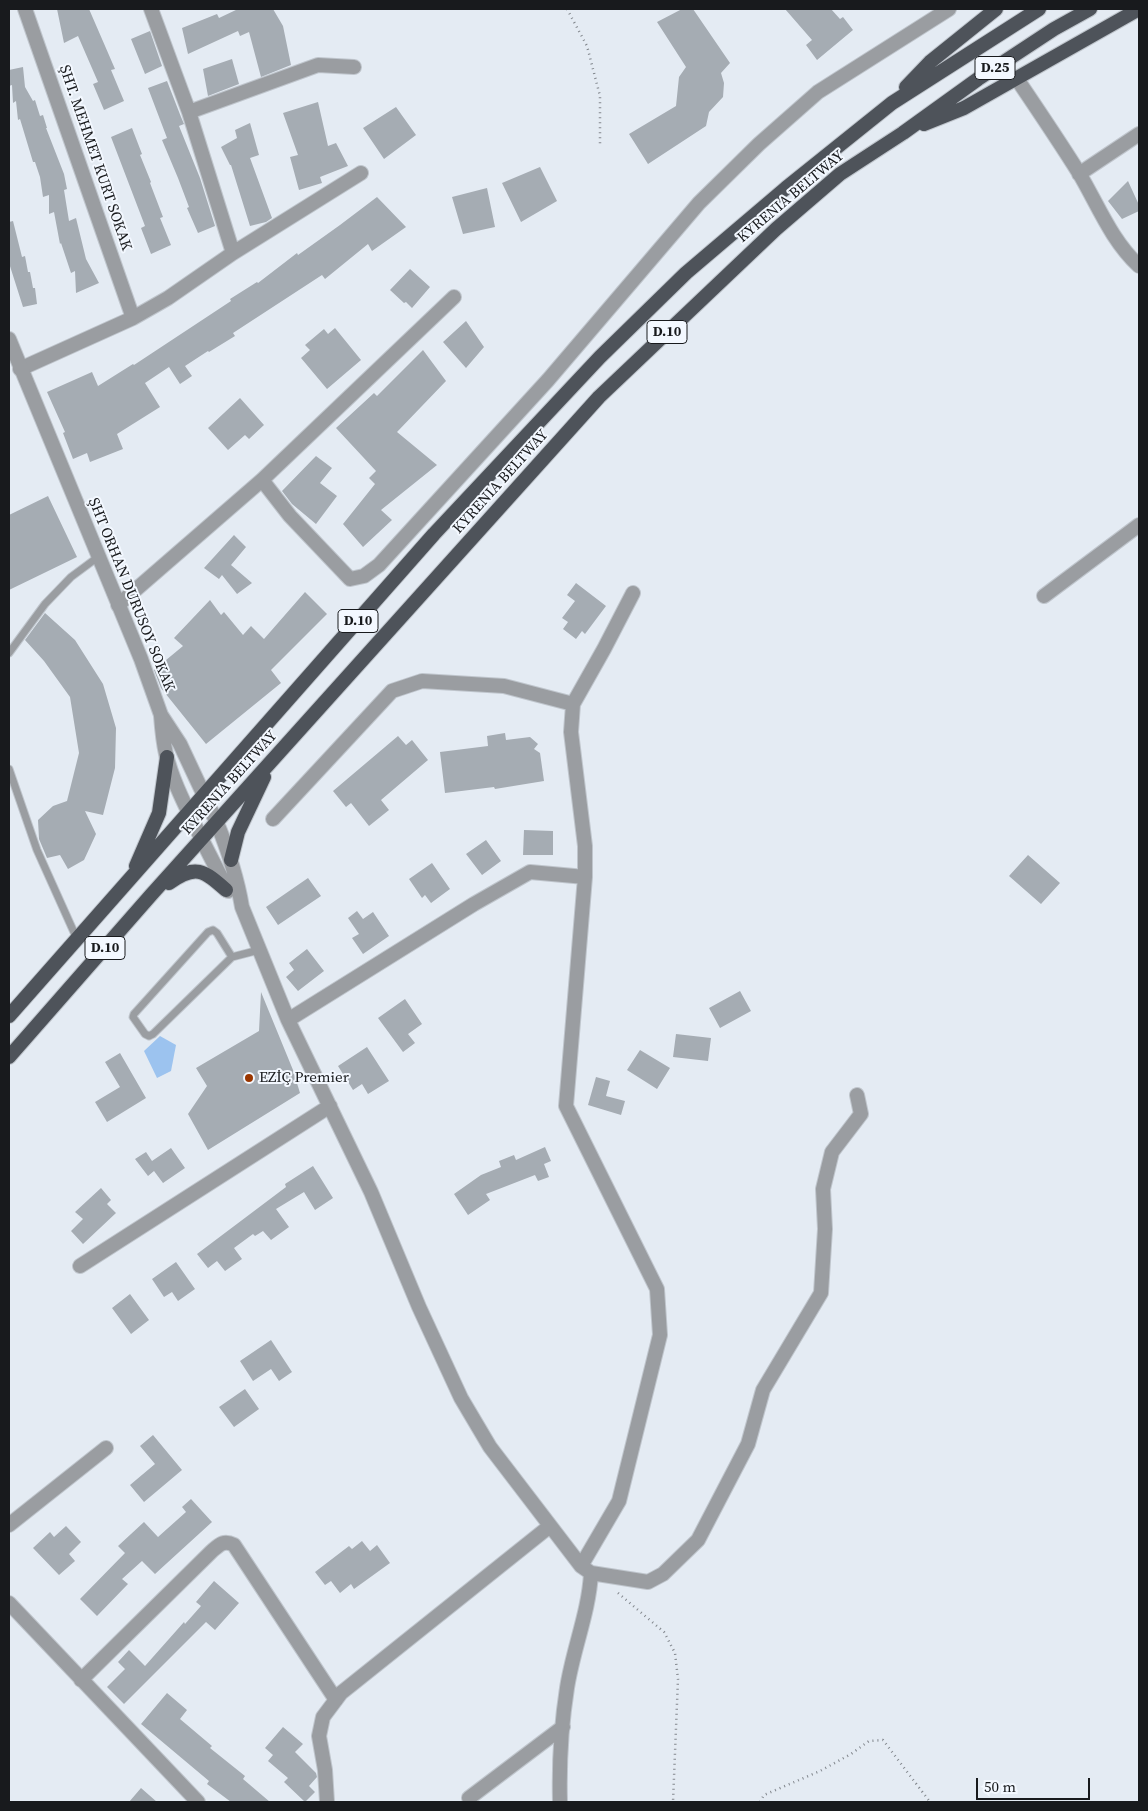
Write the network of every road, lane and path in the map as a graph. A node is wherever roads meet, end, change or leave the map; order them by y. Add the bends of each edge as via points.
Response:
1 (25, 9) edge
2 (567, 9) edge
3 (948, 9) edge
4 (996, 9) edge
5 (1039, 9) edge
6 (1090, 9) edge
7 (1139, 9) edge
8 (154, 10) edge
9 (354, 67) dead end
10 (1017, 79) junction
11 (892, 103) junction
12 (190, 112) junction
13 (903, 133) junction
14 (1139, 134) edge
15 (600, 144) dead end
16 (361, 173) dead end
17 (1080, 174) junction
18 (233, 253) junction
19 (1139, 266) edge
20 (454, 296) dead end
21 (133, 318) junction
22 (9, 339) edge
23 (20, 369) junction
24 (262, 480) junction
25 (1139, 526) edge
26 (98, 557) junction
27 (633, 593) dead end
28 (1044, 596) dead end
29 (118, 605) junction
30 (9, 653) edge
31 (573, 704) junction
32 (161, 715) junction
33 (167, 757) junction
34 (270, 762) junction
35 (9, 770) edge
36 (204, 796) junction
37 (189, 812) junction
38 (273, 819) dead end
39 (217, 823) junction
40 (202, 840) junction
41 (231, 860) junction
42 (585, 877) junction
43 (131, 878) junction
44 (226, 890) junction
45 (151, 895) junction
46 (242, 907) junction
47 (77, 939) junction
48 (259, 950) junction
49 (232, 957) junction
50 (9, 1016) edge
51 (288, 1020) junction
52 (9, 1058) edge
53 (857, 1095) dead end
54 (330, 1106) junction
55 (80, 1266) dead end
56 (106, 1448) dead end
57 (9, 1524) edge
58 (550, 1526) junction
59 (586, 1569) junction
60 (612, 1590) dead end
61 (9, 1603) edge
62 (81, 1680) junction
63 (336, 1700) junction
64 (563, 1727) junction
65 (469, 1798) dead end
66 (198, 1802) edge
67 (327, 1802) edge
68 (560, 1802) edge
69 (673, 1802) edge
70 (760, 1802) edge
71 (930, 1802) edge

1 - 21 street, ŞHT. MEHMET KURT SOKAK
2 - 15 path via 587,46 600,96
3 - 24 street via 818,92 759,144 699,203 548,380 379,565 364,576 350,579 290,516
4 - 11 highway, D.10 via 930,62
5 - 11 highway, KYRENIA BELTWAY / D.25
6 - 13 highway, KYRENIA BELTWAY / D.25 via 978,79
7 - 10 highway, D.10
8 - 12 street
9 - 12 street via 318,65
10 - 13 highway, D.10 via 964,108
10 - 17 street
11 - 36 highway, KYRENIA BELTWAY / D.10 via 686,273 600,357 434,534
12 - 18 street
13 - 34 highway, KYRENIA BELTWAY / D.10 via 840,174 783,223 600,397
14 - 17 street
16 - 18 street
17 - 19 street via 1107,226
18 - 21 street
20 - 24 street
21 - 23 street
22 - 23 street, ŞHT ORHAN DURUSOY SOKAK
23 - 26 street, ŞHT ORHAN DURUSOY SOKAK
24 - 29 street
25 - 28 street
26 - 29 street, ŞHT ORHAN DURUSOY SOKAK
26 - 30 lane via 71,577 45,604
27 - 31 street
29 - 32 street, ŞHT ORHAN DURUSOY SOKAK
31 - 38 street via 504,686 422,681 392,691
31 - 42 street via 571,732
32 - 33 street
32 - 36 street, ŞHT ORHAN DURUSOY SOKAK via 180,744
33 - 37 street
33 - 43 highway via 159,813
34 - 39 highway, KYRENIA BELTWAY / D.10
34 - 41 highway via 238,832
35 - 47 lane via 38,850
36 - 37 highway, KYRENIA BELTWAY / D.10
36 - 39 street, ŞHT ORHAN DURUSOY SOKAK
37 - 40 street
37 - 43 highway, KYRENIA BELTWAY / D.10
39 - 40 highway, KYRENIA BELTWAY / D.10
39 - 41 street, ŞHT ORHAN DURUSOY SOKAK
40 - 44 street
40 - 45 highway, KYRENIA BELTWAY / D.10
41 - 46 street, ŞHT ORHAN DURUSOY SOKAK
42 - 51 street via 530,872
42 - 59 street via 566,1106 657,1289 660,1335 619,1501
43 - 47 highway, KYRENIA BELTWAY / D.10
44 - 45 highway via 208,875 195,870 182,874
44 - 46 street
45 - 52 highway, KYRENIA BELTWAY / D.10
46 - 48 street
47 - 50 highway, KYRENIA BELTWAY / D.10
48 - 49 lane
48 - 51 street
49 - 49 lane via 153,1034 145,1034 134,1014 208,932 213,930 217,933
51 - 54 street
53 - 59 street via 861,1114 832,1152 823,1190 825,1229 821,1292 764,1390 748,1444 698,1540 663,1574 648,1582
54 - 55 street
54 - 58 street via 461,1398 490,1447
56 - 57 street
58 - 59 street
58 - 63 street via 341,1692
59 - 64 street via 590,1592 567,1688
60 - 69 path via 620,1593 664,1632 675,1653 678,1679
61 - 62 street
62 - 63 street via 220,1543 227,1542 234,1545
62 - 66 street
63 - 67 street via 323,1716 318,1736
64 - 65 street
64 - 68 street via 559,1760
70 - 71 path via 764,1795 820,1771 869,1741 884,1740

